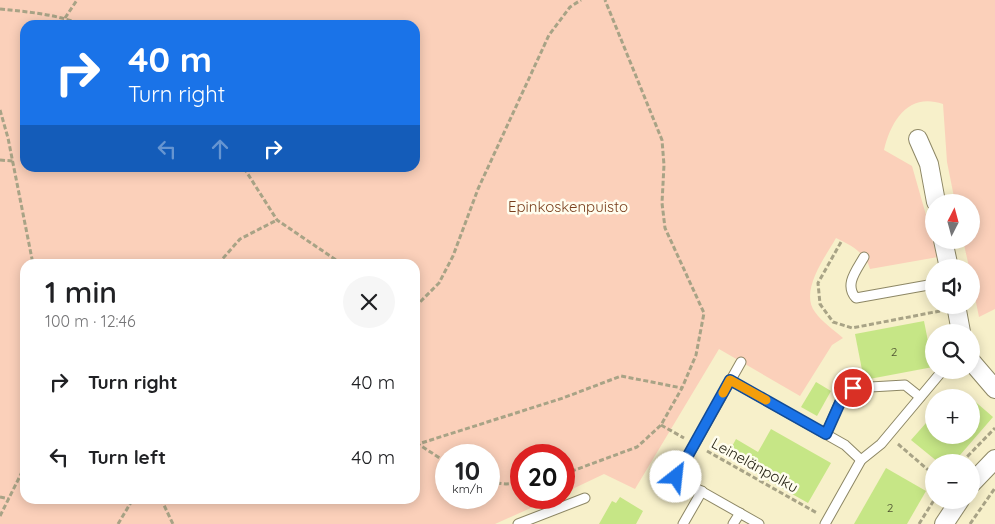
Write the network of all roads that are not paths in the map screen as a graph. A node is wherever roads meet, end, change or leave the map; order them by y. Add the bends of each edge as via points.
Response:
1 (918, 139) dead end
2 (935, 194) edge
3 (864, 258) dead end
4 (925, 286) edge
5 (740, 362) dead end
6 (980, 372) edge
7 (935, 379) edge
8 (730, 380) junction
9 (995, 389) edge
10 (920, 397) junction
11 (826, 434) junction
12 (995, 459) edge
13 (861, 460) junction
14 (980, 475) edge
15 (702, 491) junction
16 (585, 498) dead end
17 (954, 509) edge
18 (740, 513) junction
19 (826, 521) edge
20 (518, 524) edge
21 (683, 524) edge
22 (733, 524) edge
23 (759, 524) edge
24 (944, 524) edge

1 - 2 street via 929,164
3 - 4 lane via 850,285 850,291 856,298
5 - 8 lane
6 - 9 street
7 - 10 lane
8 - 11 lane
8 - 15 lane via 676,477
10 - 11 lane via 905,385 853,388 843,396
10 - 13 lane via 888,435
11 - 13 lane
12 - 14 street
13 - 19 lane
15 - 18 lane
15 - 21 lane
16 - 20 lane
17 - 24 street
18 - 22 lane
18 - 23 lane

